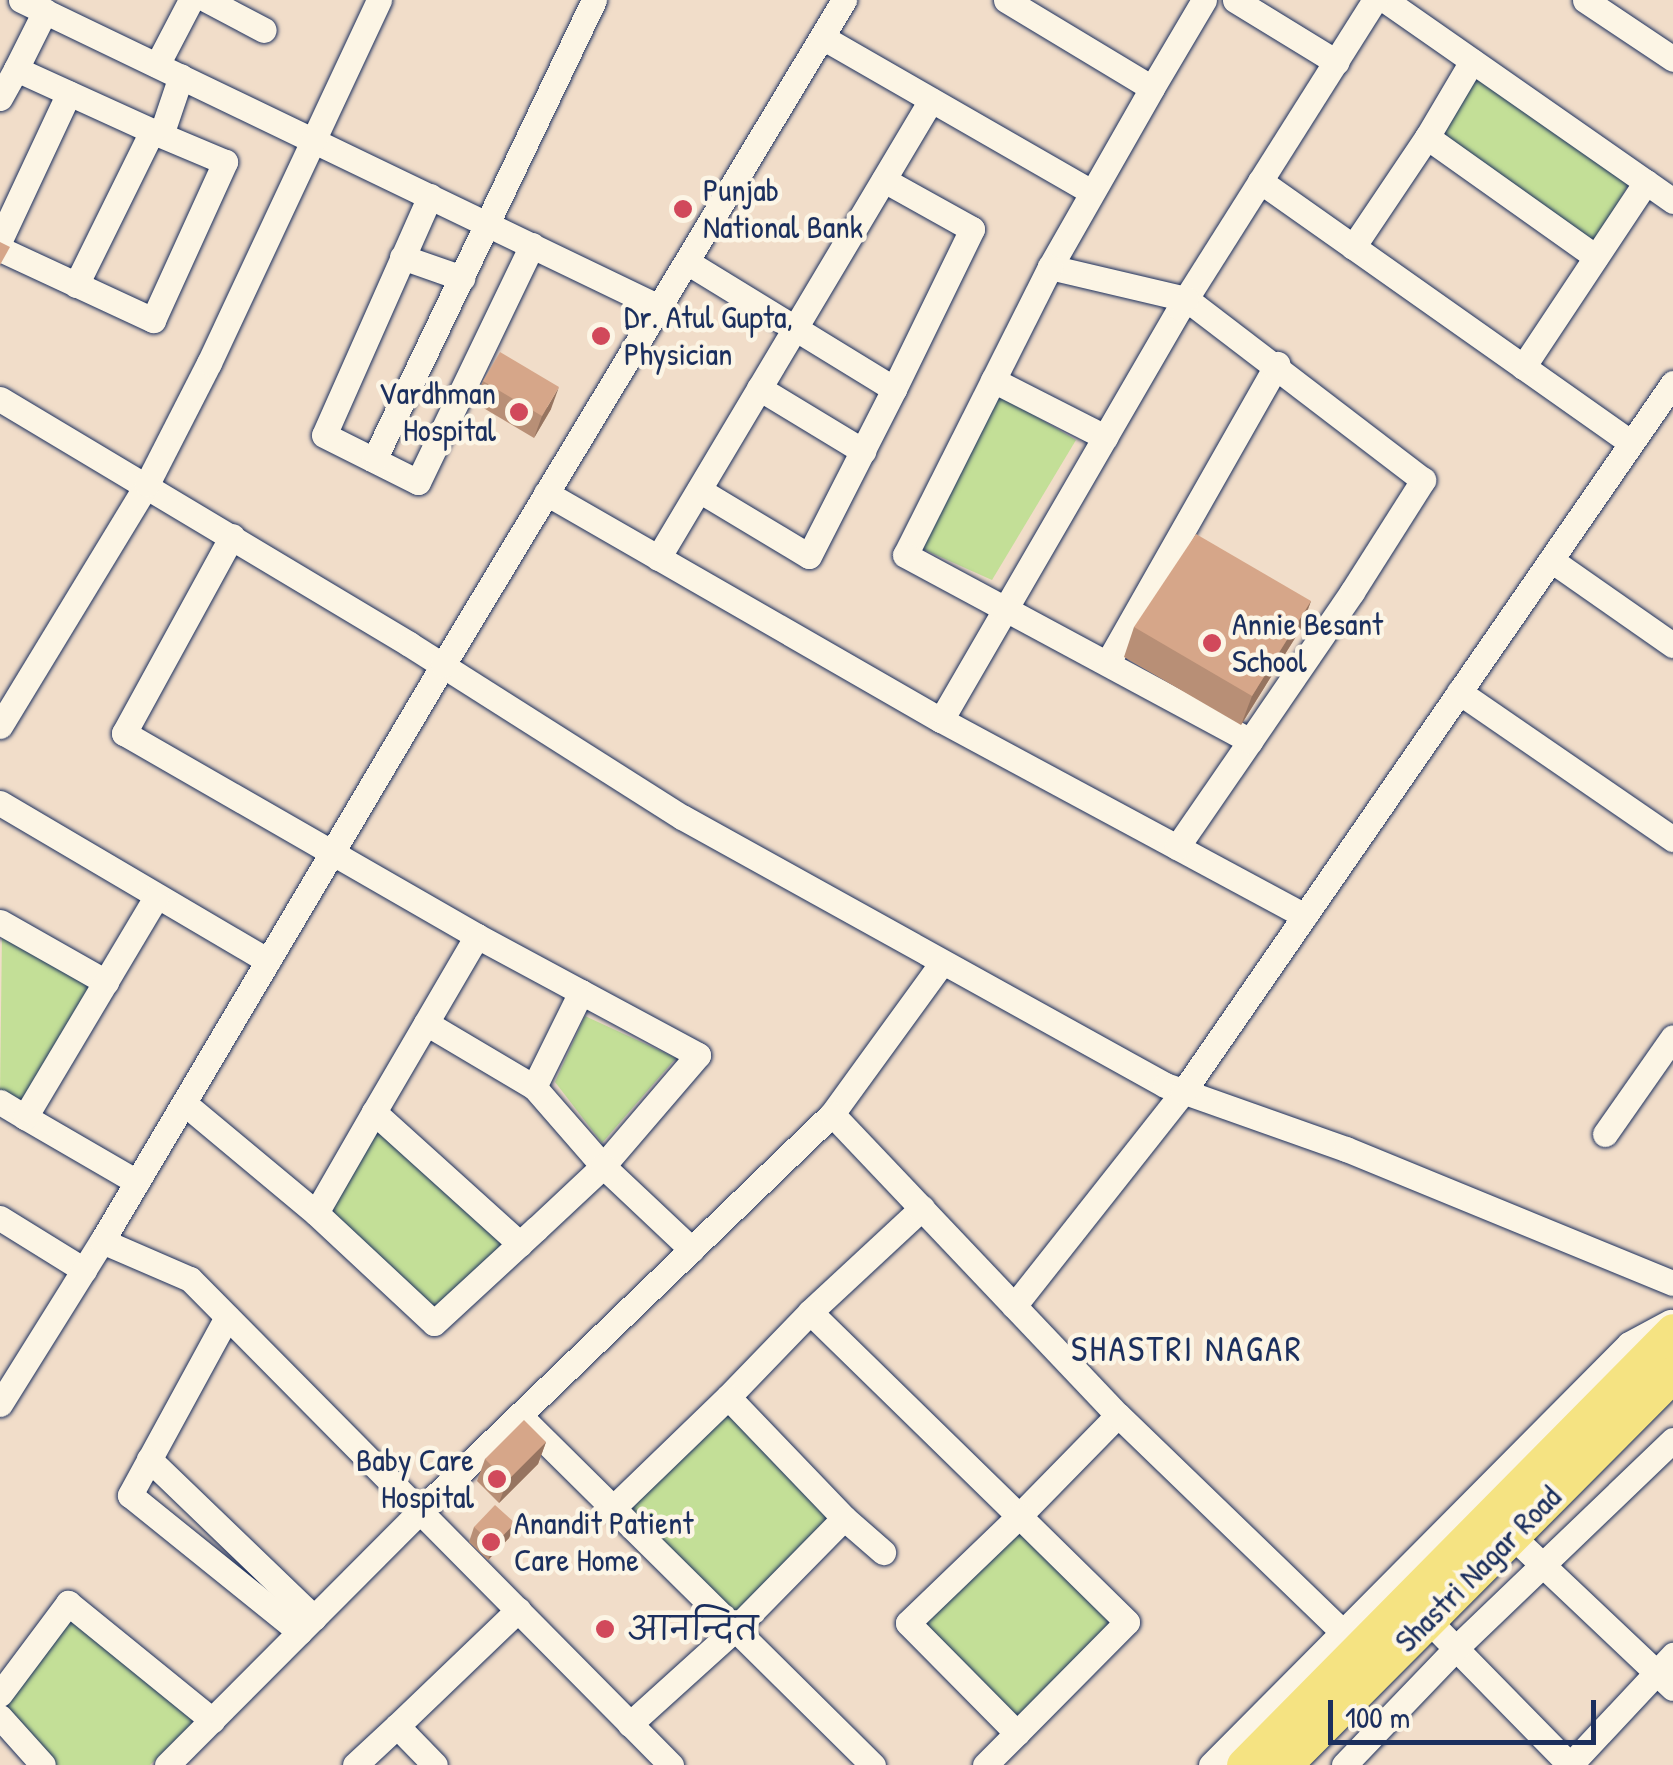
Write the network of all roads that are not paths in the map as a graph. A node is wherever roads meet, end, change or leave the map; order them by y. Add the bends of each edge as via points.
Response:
1 (21, 0) edge
2 (192, 0) edge
3 (207, 0) edge
4 (378, 0) edge
5 (594, 0) edge
6 (844, 0) edge
7 (1006, 0) edge
8 (1204, 0) edge
9 (1235, 0) edge
10 (1375, 0) edge
11 (1385, 0) edge
12 (1585, 0) edge
13 (45, 12) junction
14 (256, 17) edge
15 (822, 37) junction
16 (1673, 58) edge
17 (1472, 61) junction
18 (1336, 62) junction
19 (16, 69) junction
20 (169, 70) junction
21 (1152, 88) junction
22 (68, 92) junction
23 (0, 98) edge
24 (931, 100) junction
25 (156, 133) junction
26 (1427, 138) junction
27 (314, 139) junction
28 (884, 180) junction
29 (1260, 181) junction
30 (1646, 182) junction
31 (1092, 192) junction
32 (430, 196) junction
33 (1673, 201) edge
34 (488, 224) junction
35 (0, 240) edge
36 (532, 245) junction
37 (1353, 247) junction
38 (0, 250) edge
39 (402, 257) junction
40 (1596, 257) junction
41 (688, 262) junction
42 (1050, 266) junction
43 (462, 278) junction
44 (76, 285) junction
45 (1186, 299) junction
46 (659, 307) junction
47 (794, 327) junction
48 (1277, 364) junction
49 (1523, 367) junction
50 (993, 380) junction
51 (1673, 382) edge
52 (760, 388) junction
53 (894, 389) junction
54 (4, 412) edge
55 (1104, 437) junction
56 (1631, 443) junction
57 (862, 451) junction
58 (374, 460) junction
59 (147, 484) junction
60 (699, 490) junction
61 (546, 493) junction
62 (232, 536) junction
63 (658, 558) junction
64 (1551, 560) junction
65 (1006, 606) junction
66 (1673, 645) edge
67 (1108, 662) junction
68 (443, 664) junction
69 (1459, 692) junction
70 (941, 720) junction
71 (0, 726) edge
72 (1250, 741) junction
73 (0, 803) edge
74 (1673, 839) edge
75 (1177, 847) junction
76 (332, 853) junction
77 (157, 896) junction
78 (1305, 916) junction
79 (0, 922) edge
80 (478, 936) junction
81 (268, 961) junction
82 (941, 964) junction
83 (106, 982) junction
84 (582, 992) junction
85 (426, 1023) junction
86 (1673, 1037) edge
87 (534, 1087) junction
88 (1183, 1092) junction
89 (0, 1102) edge
90 (184, 1103) junction
91 (374, 1112) junction
92 (832, 1114) junction
93 (26, 1117) junction
94 (1604, 1134) dead end
95 (603, 1166) junction
96 (137, 1182) junction
97 (922, 1208) junction
98 (316, 1212) junction
99 (0, 1218) edge
100 (102, 1241) junction
101 (520, 1244) junction
102 (692, 1250) junction
103 (84, 1270) junction
104 (1673, 1283) edge
105 (1014, 1306) junction
106 (810, 1312) junction
107 (227, 1317) junction
108 (1673, 1321) edge
109 (1673, 1332) edge
110 (1671, 1379) edge
111 (728, 1397) junction
112 (0, 1404) edge
113 (520, 1416) junction
114 (1118, 1416) junction
115 (1673, 1440) edge
116 (150, 1459) junction
117 (612, 1508) junction
118 (420, 1511) junction
119 (1018, 1516) junction
120 (844, 1518) junction
121 (1512, 1536) junction
122 (884, 1552) dead end
123 (1544, 1564) junction
124 (518, 1610) junction
125 (1428, 1620) junction
126 (307, 1625) junction
127 (735, 1629) junction
128 (1353, 1642) junction
129 (1457, 1647) junction
130 (1667, 1672) edge
131 (0, 1694) edge
132 (0, 1717) edge
133 (212, 1720) junction
134 (630, 1724) junction
135 (397, 1726) junction
136 (1017, 1733) junction
137 (1295, 1761) edge
138 (43, 1765) edge
139 (167, 1765) edge
140 (355, 1765) edge
141 (435, 1765) edge
142 (672, 1765) edge
143 (872, 1765) edge
144 (985, 1765) edge
145 (1211, 1765) edge
146 (1244, 1765) edge
147 (1344, 1765) edge
148 (1570, 1765) edge

1 - 13 street
2 - 20 street
3 - 14 street
4 - 27 street
5 - 34 street
6 - 15 street
7 - 21 street
8 - 21 street
9 - 18 street
10 - 18 street
11 - 17 street
12 - 16 street
13 - 19 street
13 - 20 street
15 - 24 street
15 - 41 street
17 - 26 street
17 - 30 street
18 - 29 street
19 - 22 street
19 - 23 street
20 - 25 street
20 - 27 street
21 - 31 street
22 - 25 street
22 - 35 street
24 - 28 street
24 - 31 street
25 - 44 street
25 - 44 street via 225,162 153,320
26 - 37 street
26 - 40 street
27 - 32 street
27 - 59 street
28 - 47 street
28 - 53 street via 972,229
29 - 37 street
29 - 45 street
30 - 33 street
30 - 40 street
31 - 42 street
32 - 34 street
32 - 39 street
34 - 36 street
34 - 43 street
36 - 46 street
36 - 58 street via 418,482
37 - 49 street
38 - 44 street
39 - 43 street
39 - 58 street via 324,435
40 - 49 street
41 - 46 street
41 - 47 street
42 - 45 street
42 - 50 street
43 - 58 street
45 - 48 street
45 - 55 street
46 - 61 street
47 - 52 street
47 - 53 street
48 - 67 street
48 - 72 street via 1423,480
49 - 56 street
50 - 55 street
50 - 65 street via 905,555
51 - 56 street
52 - 57 street
52 - 60 street
53 - 57 street
54 - 59 street
55 - 65 street
56 - 64 street
57 - 60 street via 809,556
59 - 62 street
59 - 71 street
60 - 63 street
61 - 63 street
61 - 68 street
62 - 68 street
62 - 76 street via 124,733
63 - 70 street
64 - 66 street
64 - 69 street
65 - 67 street
65 - 70 street
67 - 72 street
68 - 76 street
68 - 82 street via 682,817
69 - 74 street
69 - 78 street
70 - 75 street
72 - 75 street
73 - 77 street
75 - 78 street
76 - 80 street
76 - 81 street
77 - 81 street
77 - 83 street
78 - 88 street
79 - 83 street
80 - 84 street
80 - 85 street
81 - 90 street
82 - 88 street
82 - 92 street
83 - 93 street
84 - 87 street
84 - 95 street via 698,1055
85 - 87 street
85 - 91 street
86 - 94 street
87 - 95 street
88 - 104 street via 1346,1149
88 - 105 street
89 - 93 street
90 - 96 street
90 - 98 street
91 - 98 street
91 - 101 street
92 - 97 street
92 - 102 street
93 - 96 street
95 - 101 street
95 - 102 street
96 - 100 street
97 - 105 street
97 - 106 street
98 - 101 street via 434,1323
99 - 103 street
100 - 103 street
100 - 107 street via 190,1279
102 - 113 street
103 - 112 street
105 - 114 street
106 - 111 street
106 - 119 street
107 - 116 street
107 - 118 street
108 - 128 street via 1629,1344
109 - 128 highway
110 - 121 highway, Shastri Nagar Road
111 - 117 street
111 - 120 street
113 - 117 street
113 - 118 street
114 - 119 street
114 - 128 street
115 - 123 street
116 - 126 street
116 - 126 street via 130,1495
117 - 127 street
118 - 124 street
118 - 126 street
119 - 136 street via 1126,1622
119 - 136 street via 908,1623
120 - 122 street
120 - 127 street
121 - 123 street
121 - 125 highway, Shastri Nagar Road
123 - 129 street
123 - 130 street
124 - 134 street
124 - 135 street
125 - 129 street
125 - 137 highway, Shastri Nagar Road
126 - 133 street
127 - 134 street
127 - 143 street
128 - 145 street
128 - 146 highway
129 - 147 street
129 - 148 street
130 - 148 street
131 - 133 street via 68,1603
132 - 138 street
133 - 139 street
134 - 142 street
135 - 140 street
135 - 141 street
136 - 144 street

